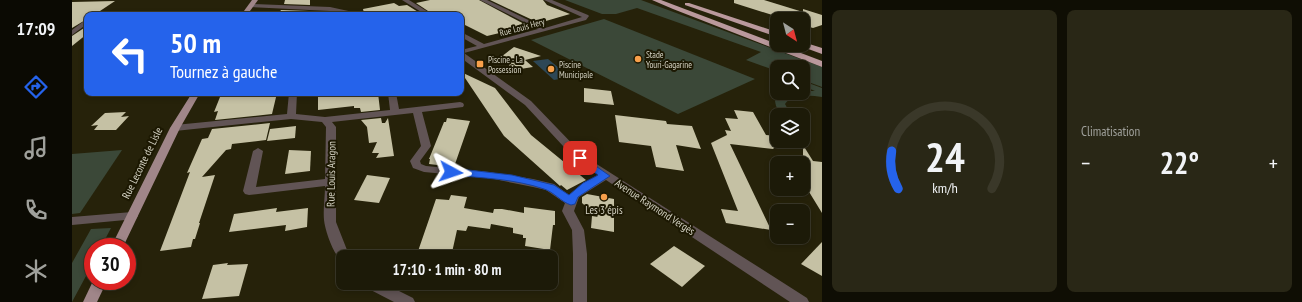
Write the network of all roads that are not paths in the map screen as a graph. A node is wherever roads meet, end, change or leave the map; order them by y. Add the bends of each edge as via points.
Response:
1 (404, 0) edge
2 (483, 0) edge
3 (547, 0) edge
4 (654, 0) edge
5 (253, 3) edge
6 (270, 3) edge
7 (676, 4) edge
8 (331, 9) edge
9 (246, 12) edge
10 (350, 12) edge
11 (425, 12) edge
12 (84, 22) edge
13 (72, 23) edge
14 (84, 24) edge
15 (545, 30) junction
16 (72, 33) edge
17 (770, 33) edge
18 (464, 36) edge
19 (770, 42) edge
20 (483, 46) junction
21 (810, 47) edge
22 (822, 51) edge
23 (464, 52) edge
24 (794, 52) edge
25 (464, 55) edge
26 (822, 63) edge
27 (194, 96) edge
28 (293, 96) edge
29 (392, 96) edge
30 (460, 105) dead end
31 (417, 111) junction
32 (395, 113) junction
33 (291, 116) junction
34 (325, 120) junction
35 (175, 128) junction
36 (258, 151) dead end
37 (605, 176) junction
38 (331, 182) junction
39 (571, 202) junction
40 (132, 216) junction
41 (72, 221) edge
42 (121, 238) edge
43 (340, 250) edge
44 (96, 290) edge
45 (384, 290) edge
46 (90, 302) edge
47 (408, 302) edge
48 (580, 302) edge
49 (802, 302) edge

1 - 11 street
2 - 15 street
3 - 15 street, Rue Louis Hery via 586,16 584,19
4 - 7 highway
5 - 6 street
5 - 9 main road
6 - 8 street
7 - 17 highway
7 - 19 highway
7 - 26 highway
8 - 10 street
12 - 13 street
14 - 16 street
15 - 20 street, Rue Louis Hery
18 - 20 street
20 - 23 street, Rue Louis Hery
21 - 22 highway
24 - 26 highway
25 - 37 street, Avenue Raymond Vergès via 523,99 580,158
27 - 35 main road, Rue Leconte de Lisle
28 - 33 street
29 - 32 street
30 - 31 street
31 - 32 street
31 - 39 street via 426,146 415,161 417,166 533,183 550,188
32 - 34 street
33 - 34 street
33 - 35 street
34 - 38 street, Rue Louis Aragon via 331,127
35 - 40 main road, Rue Leconte de Lisle
36 - 38 street via 249,191
37 - 39 street via 574,195
37 - 49 street, Avenue Raymond Vergès
38 - 43 street, Rue Louis Aragon via 330,222
39 - 48 street via 568,211 578,230
40 - 41 street
40 - 42 main road, Rue Leconte de Lisle
44 - 46 main road
45 - 47 street

